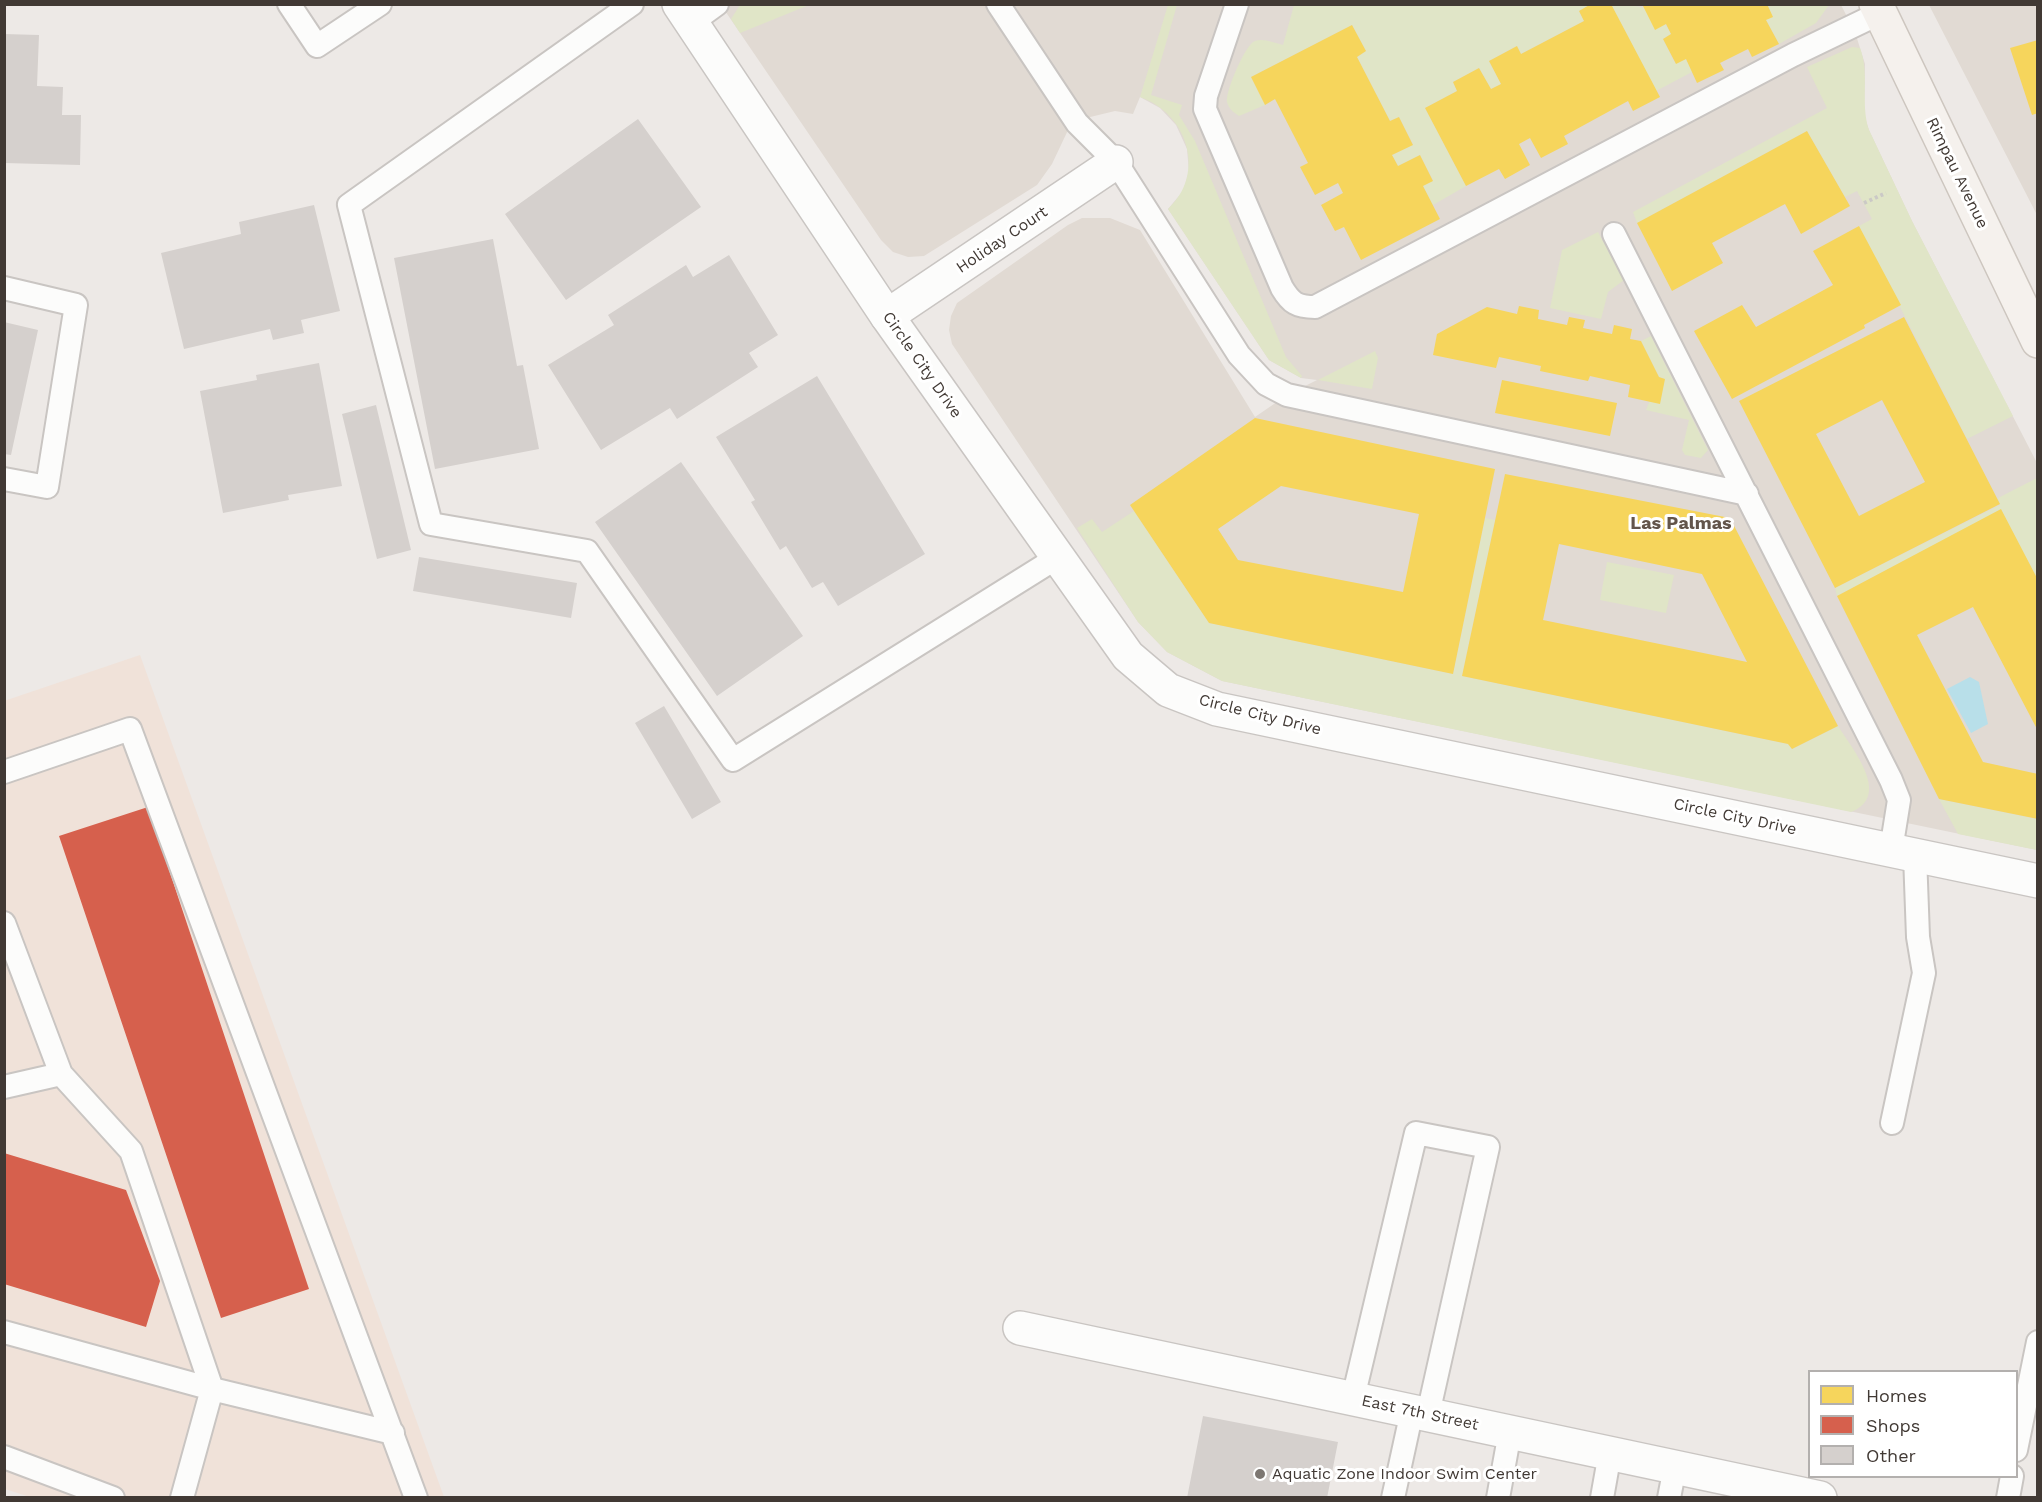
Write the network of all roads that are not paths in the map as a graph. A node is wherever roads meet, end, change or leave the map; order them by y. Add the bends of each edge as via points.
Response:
1 (289, 4) edge
2 (380, 4) edge
3 (632, 4) edge
4 (998, 4) edge
5 (1237, 4) edge
6 (1878, 9) edge
7 (695, 11) edge
8 (1116, 162) junction
9 (1614, 234) dead end
10 (4, 288) edge
11 (887, 316) junction
12 (2037, 341) edge
13 (4, 479) edge
14 (1747, 494) junction
15 (1058, 557) junction
16 (4, 772) edge
17 (1903, 852) junction
18 (2037, 881) edge
19 (4, 923) edge
20 (61, 1074) junction
21 (4, 1088) edge
22 (1892, 1123) dead end
23 (1020, 1328) dead end
24 (4, 1332) edge
25 (2037, 1342) edge
26 (212, 1389) junction
27 (1353, 1398) junction
28 (1420, 1412) junction
29 (1510, 1431) junction
30 (393, 1433) junction
31 (2018, 1440) edge
32 (1610, 1453) junction
33 (4, 1457) edge
34 (2012, 1478) edge
35 (1672, 1482) edge
36 (113, 1497) edge
37 (182, 1497) edge
38 (416, 1497) edge
39 (1393, 1497) edge
40 (1498, 1497) edge
41 (1602, 1497) edge
42 (1820, 1497) edge
43 (2008, 1497) edge

1 - 2 lane via 317,46
3 - 15 lane via 349,205 431,524 586,551 733,760
4 - 8 lane via 1077,123
5 - 6 lane via 1205,108 1282,288 1291,303 1302,307 1315,307
6 - 12 main road, Rimpau Avenue
7 - 11 street, Circle City Drive
8 - 11 street, Holiday Court
8 - 14 lane via 1239,355 1266,384 1287,395
9 - 14 lane
10 - 13 lane via 76,305 46,487
11 - 15 street, Circle City Drive
14 - 17 lane via 1899,800
15 - 17 street, Circle City Drive via 1128,656 1168,690 1217,709
16 - 30 lane via 130,729
17 - 18 street, Circle City Drive
17 - 22 lane via 1923,972
19 - 20 lane
20 - 21 lane
20 - 26 lane via 131,1151
23 - 27 street, East 7th Street
24 - 26 lane
25 - 31 lane
26 - 30 lane
26 - 37 lane
27 - 28 street, East 7th Street
27 - 28 lane via 1416,1133 1488,1147
28 - 29 street, East 7th Street
28 - 39 lane
29 - 32 street, East 7th Street
29 - 40 lane
30 - 38 lane
32 - 35 street, East 7th Street
32 - 41 lane
33 - 36 lane
34 - 43 lane
35 - 42 street, East 7th Street

